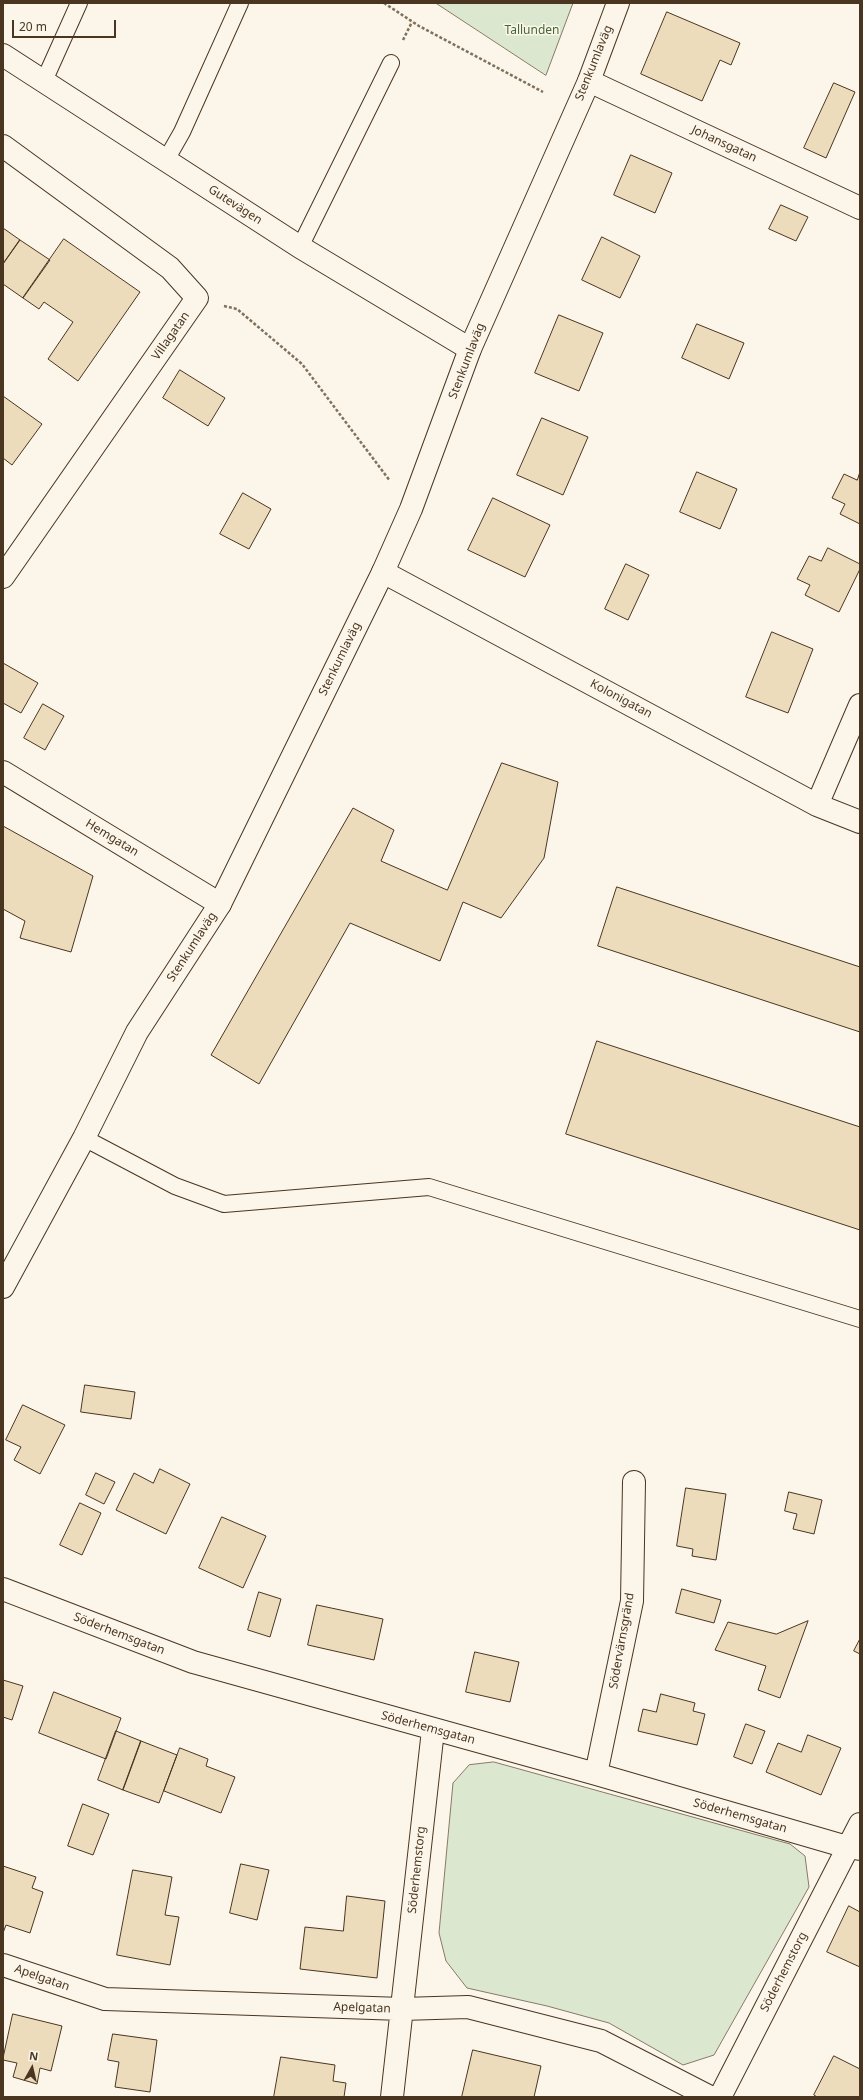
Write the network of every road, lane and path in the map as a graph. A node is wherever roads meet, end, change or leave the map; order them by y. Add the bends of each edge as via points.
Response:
1 (79, 3) edge
2 (240, 3) edge
3 (384, 3) edge
4 (618, 3) edge
5 (3, 55) edge
6 (391, 63) dead end
7 (44, 81) junction
8 (589, 81) junction
9 (543, 92) dead end
10 (3, 146) edge
11 (166, 160) junction
12 (860, 208) edge
13 (300, 247) junction
14 (197, 298) junction
15 (470, 349) junction
16 (411, 509) junction
17 (383, 572) junction
18 (3, 577) edge
19 (860, 705) edge
20 (3, 772) edge
21 (816, 805) junction
22 (860, 822) edge
23 (220, 904) junction
24 (84, 1138) junction
25 (3, 1287) edge
26 (860, 1319) edge
27 (634, 1482) dead end
28 (3, 1589) edge
29 (433, 1730) junction
30 (596, 1774) junction
31 (860, 1824) edge
32 (854, 1848) edge
33 (3, 1964) edge
34 (402, 2009) junction
35 (392, 2097) edge
36 (710, 2097) edge
37 (720, 2097) edge

1 - 7 lane
2 - 11 lane via 182,132
3 - 9 path via 419,26
4 - 8 street, Stenkumlaväg
5 - 7 street, Gutevägen
6 - 13 lane
7 - 11 street, Gutevägen
8 - 12 street, Johansgatan
8 - 15 street, Stenkumlaväg
10 - 14 street, Villagatan via 170,268
11 - 13 street, Gutevägen
13 - 15 street, Gutevägen
14 - 16 path via 237,309 302,364
14 - 18 street, Villagatan
15 - 16 street, Stenkumlaväg
16 - 17 street, Stenkumlaväg
17 - 21 street, Kolonigatan
17 - 23 street, Stenkumlaväg
19 - 21 street
20 - 23 street, Hemgatan
21 - 22 street, Kolonigatan
23 - 24 street, Stenkumlaväg via 137,1032
24 - 25 street, Stenkumlaväg
24 - 26 lane via 175,1186 224,1204 429,1187
27 - 30 street, Södervärnsgränd via 632,1601
28 - 29 street, Söderhemsgatan via 193,1662
29 - 30 street, Söderhemsgatan
29 - 34 street, Söderhemstorg
30 - 32 street, Söderhemsgatan
31 - 32 street, Söderhemstorg
32 - 37 street, Söderhemstorg
33 - 34 street, Apelgatan via 104,1999
34 - 35 street, Söderhemstorg
34 - 36 street, Apelgatan via 468,2007 600,2041

